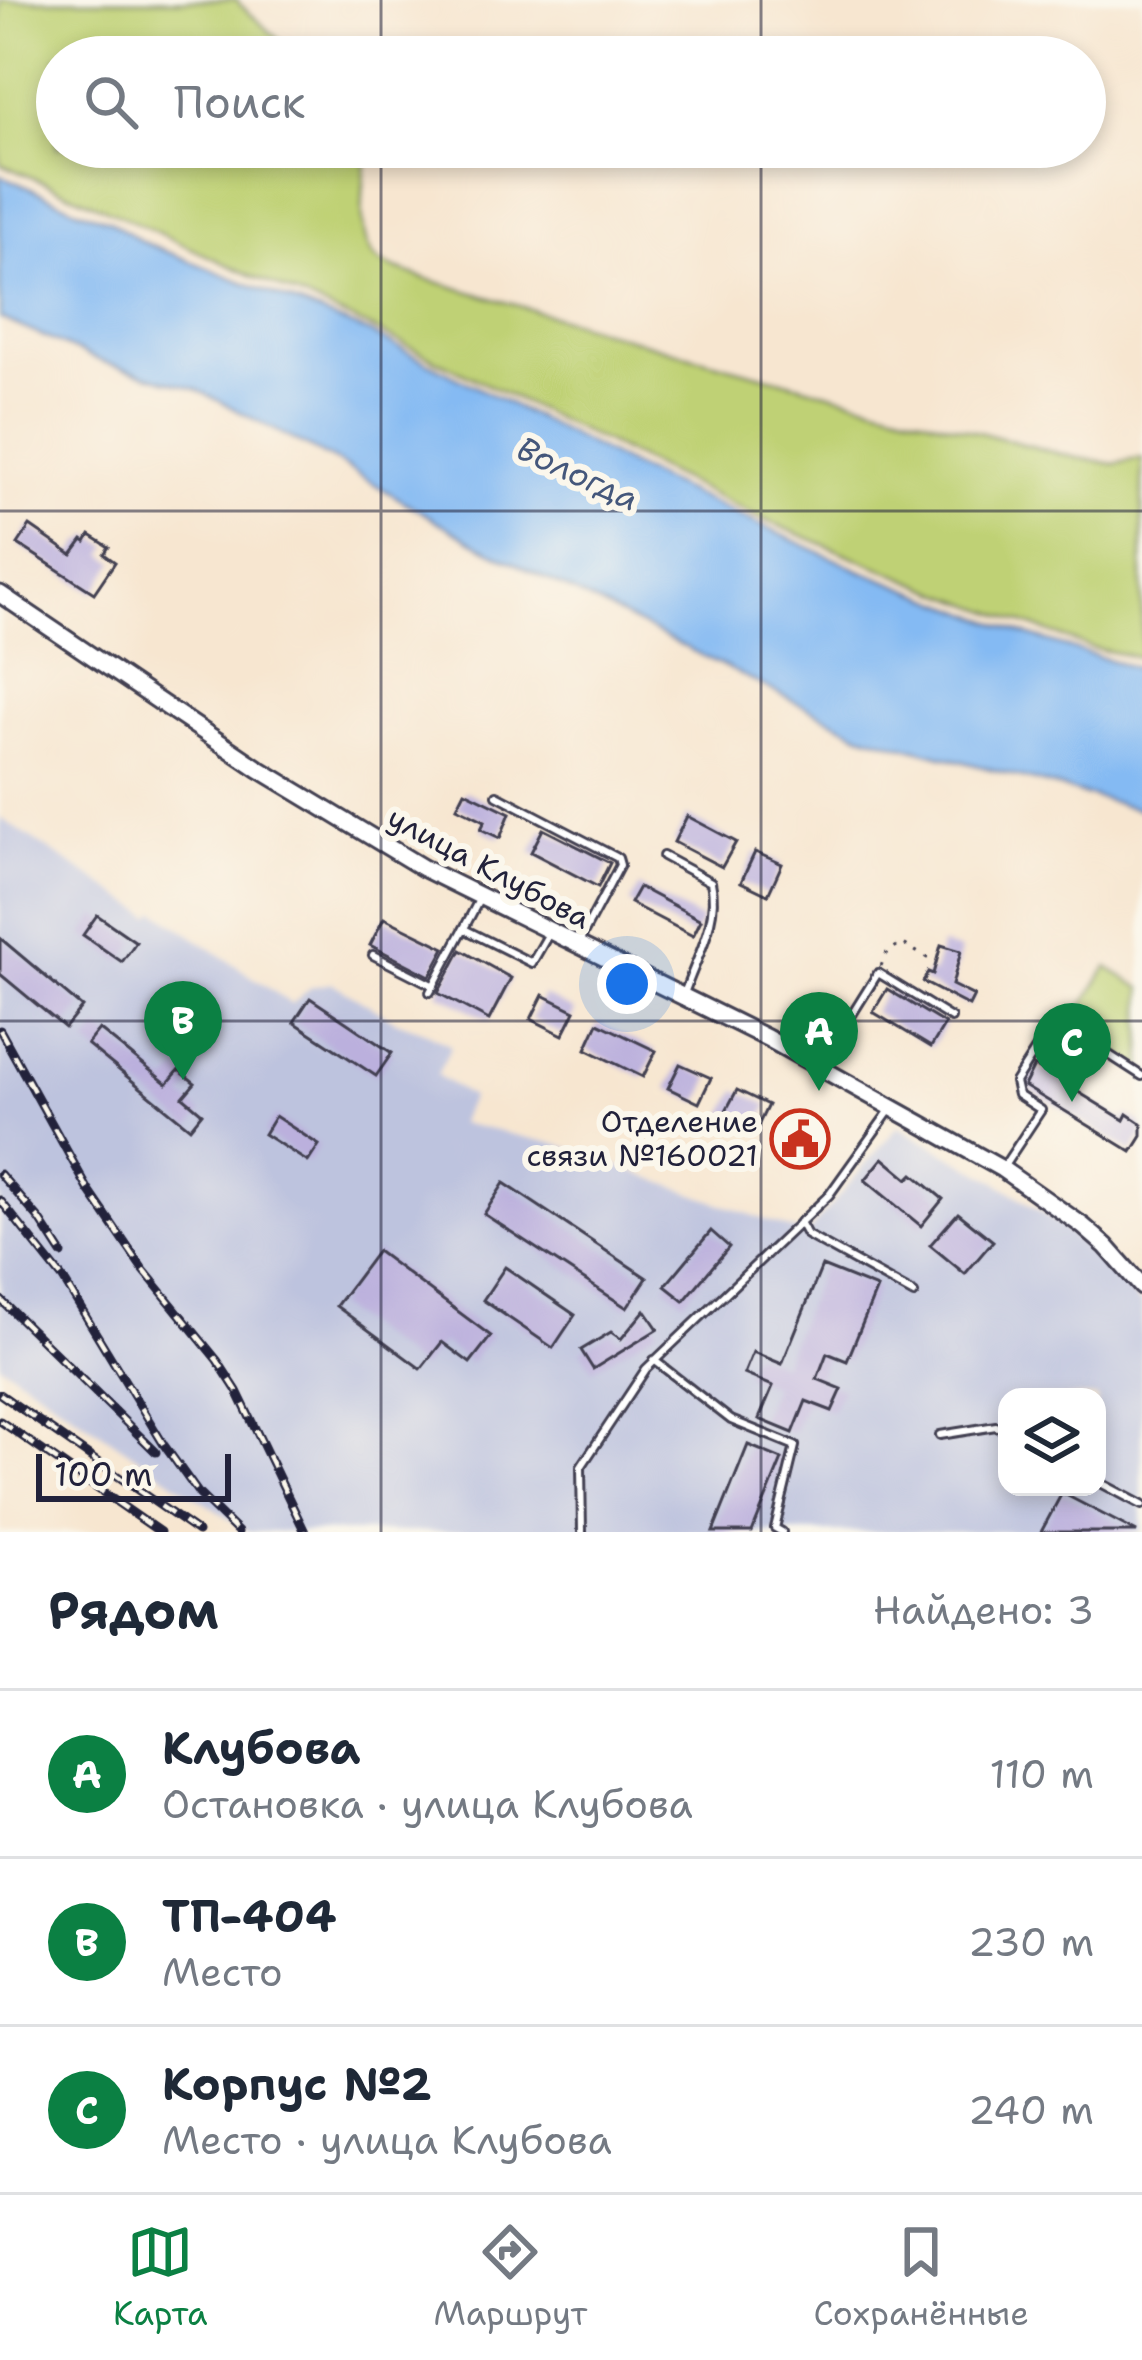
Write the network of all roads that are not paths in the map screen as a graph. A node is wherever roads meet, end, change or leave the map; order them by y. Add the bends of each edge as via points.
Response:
1 (0, 594) edge
2 (496, 795) dead end
3 (663, 856) dead end
4 (480, 898) junction
5 (464, 929) junction
6 (550, 932) junction
7 (578, 946) junction
8 (373, 955) dead end
9 (683, 998) junction
10 (951, 1018) dead end
11 (820, 1066) junction
12 (1142, 1076) edge
13 (892, 1107) junction
14 (1002, 1169) junction
15 (800, 1222) junction
16 (1142, 1287) edge
17 (914, 1294) dead end
18 (654, 1360) junction
19 (998, 1427) edge
20 (940, 1435) dead end
21 (1106, 1486) edge
22 (1142, 1505) edge
23 (582, 1532) edge
24 (782, 1532) edge

1 - 4 main road, улица Клубова via 274,779
2 - 7 lane via 618,858
3 - 9 lane via 711,882 715,898
4 - 5 lane
4 - 6 main road, улица Клубова
5 - 6 lane via 532,964
5 - 8 lane via 432,989
6 - 7 main road, улица Клубова
7 - 9 main road, улица Клубова
9 - 11 main road, улица Клубова
10 - 11 lane via 878,973
11 - 13 main road, улица Клубова
12 - 14 lane via 1055,1020 1015,1082 1018,1095 1041,1110
13 - 14 main road, улица Клубова
13 - 15 lane
14 - 16 main road, улица Клубова via 1083,1226
15 - 17 lane via 807,1235
15 - 18 lane
18 - 23 lane via 580,1467
18 - 24 lane via 731,1420 795,1446 775,1528
19 - 20 lane
21 - 22 lane

